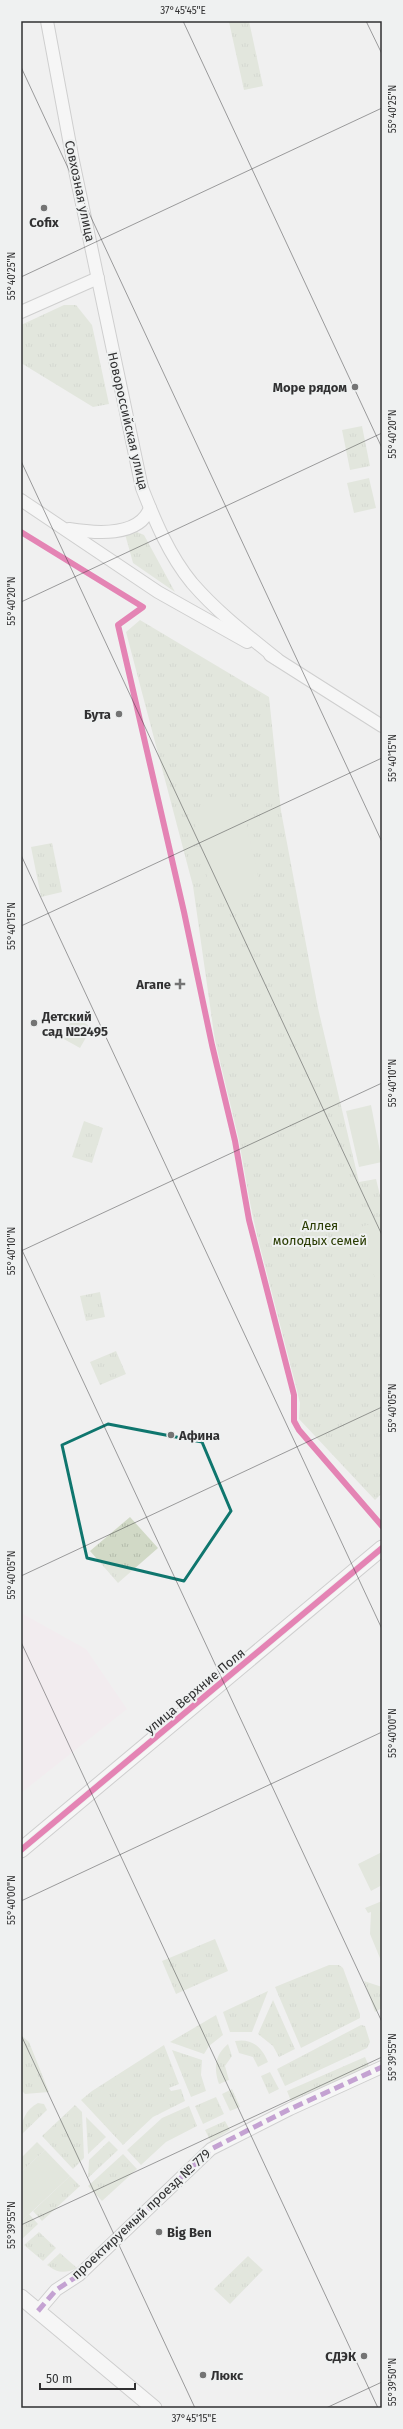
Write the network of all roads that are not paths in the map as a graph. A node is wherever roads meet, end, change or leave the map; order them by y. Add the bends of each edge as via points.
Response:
1 (47, 21) edge
2 (98, 278) junction
3 (21, 312) edge
4 (21, 500) edge
5 (150, 508) junction
6 (66, 529) junction
7 (277, 659) junction
8 (382, 726) edge
9 (382, 1548) edge
10 (21, 1850) edge
11 (382, 2067) edge
12 (21, 2297) edge
13 (38, 2311) junction
14 (154, 2408) edge

1 - 2 street, Совхозная улица
2 - 3 street
2 - 5 street, Новороссийская улица via 132,449
4 - 6 street, Новороссийская улица
5 - 6 street via 142,520 119,530 99,533
5 - 7 street, Новороссийская улица via 161,534 191,582 224,616
6 - 7 street, Новороссийская улица via 158,592
7 - 8 street, Новороссийская улица
9 - 10 main road, улица Верхние Поля
11 - 13 street, проектируемый проезд № 779 via 210,2149 79,2275 56,2290
12 - 13 main road
13 - 14 main road

